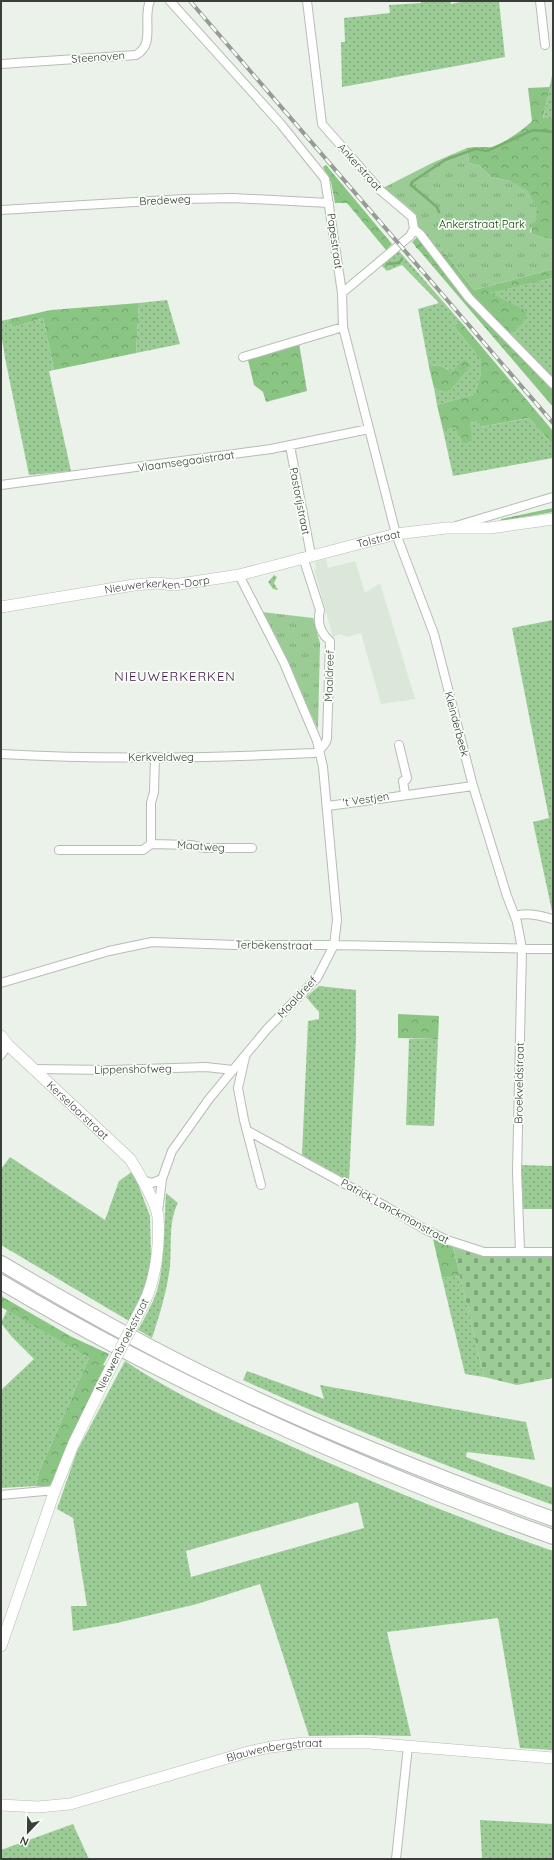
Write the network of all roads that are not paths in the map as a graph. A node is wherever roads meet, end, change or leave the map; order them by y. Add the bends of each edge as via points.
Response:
1 (150, 1) edge
2 (170, 1) edge
3 (307, 1) edge
4 (540, 1) edge
5 (545, 45) dead end
6 (1, 64) edge
7 (329, 203) junction
8 (1, 210) edge
9 (414, 229) junction
10 (342, 293) junction
11 (343, 326) junction
12 (243, 356) dead end
13 (553, 384) edge
14 (369, 429) junction
15 (290, 446) junction
16 (1, 485) edge
17 (553, 497) edge
18 (553, 519) edge
19 (446, 528) junction
20 (396, 534) junction
21 (307, 556) junction
22 (239, 575) junction
23 (1, 607) edge
24 (399, 745) dead end
25 (319, 750) junction
26 (1, 754) edge
27 (155, 757) junction
28 (473, 786) junction
29 (405, 794) junction
30 (328, 806) junction
31 (151, 844) junction
32 (252, 848) dead end
33 (59, 850) dead end
34 (515, 916) junction
35 (553, 920) edge
36 (334, 945) junction
37 (522, 949) junction
38 (553, 949) edge
39 (1, 983) edge
40 (1, 1036) edge
41 (8, 1045) junction
42 (1, 1055) edge
43 (246, 1055) junction
44 (34, 1069) junction
45 (233, 1070) junction
46 (248, 1131) junction
47 (162, 1179) junction
48 (143, 1180) junction
49 (261, 1185) dead end
50 (158, 1216) junction
51 (520, 1252) junction
52 (553, 1252) edge
53 (1, 1263) edge
54 (1, 1282) edge
55 (55, 1490) junction
56 (1, 1495) edge
57 (553, 1520) edge
58 (553, 1538) edge
59 (1, 1646) edge
60 (408, 1746) junction
61 (553, 1758) edge
62 (1, 1805) edge
63 (396, 1859) edge

1 - 6 street, Steenoven via 147,8 148,42 143,51 136,55
2 - 7 street, Papestraat via 280,123 326,179
3 - 9 street, Ankerstraat via 322,124 380,190 412,217
4 - 5 street
7 - 8 street, Bredeweg via 233,198 184,199
7 - 10 street, Papestraat
9 - 10 street via 407,239
9 - 13 street, Ankerstraat via 470,298
10 - 11 street, Papestraat
11 - 12 street
11 - 14 street, Papestraat
14 - 15 street, Vlaamsegaaistraat
14 - 20 street, Papestraat
15 - 16 street, Vlaamsegaaistraat
15 - 21 street, Pastorijstraat
17 - 19 street, Tolstraat
18 - 19 street, Tolstraat via 490,528
19 - 20 street, Tolstraat
20 - 21 street, Tolstraat
20 - 28 street, Kleinderbeek via 434,634
21 - 22 street, Nieuwerkerken-Dorp
21 - 25 street, Maaldreef via 320,610 318,619 323,635 330,641 327,739
22 - 23 street, Nieuwerkerken-Dorp via 174,585 134,585
22 - 25 street, Maaldreef via 284,663
24 - 29 street, 't Vestjen via 408,778 403,781
25 - 27 street, Kerkveldweg via 314,753 238,757
25 - 30 street, Maaldreef
26 - 27 street, Kerkveldweg
27 - 31 street
28 - 29 street, 't Vestjen
28 - 34 street, Kleinderbeek
29 - 30 street, 't Vestjen
30 - 36 street, Maaldreef via 337,920
31 - 32 street, Maatweg
31 - 33 street, Maatweg via 143,850
34 - 35 street via 532,914
34 - 37 street, Broekveldstraat
36 - 37 street, Terbekenstraat
36 - 39 street, Terbekenstraat via 152,942 109,951
36 - 43 street, Maaldreef via 316,978 266,1029
37 - 38 street, Terbekenstraat
37 - 51 street, Broekveldstraat via 517,1172
40 - 41 street, Kerselaarstraat
41 - 42 street
41 - 44 street, Kerselaarstraat
43 - 45 street, Nieuwenbroekstraat
43 - 46 street, Maaldreef via 238,1088
44 - 45 street, Lippenshofweg via 206,1067
44 - 48 street, Kerselaarstraat via 124,1153
45 - 47 street, Nieuwenbroekstraat via 172,1151
46 - 49 street, Maaldreef
46 - 51 street, Patrick Lanckmanstraat via 447,1240 484,1252
47 - 48 street via 152,1183
47 - 50 street, Nieuwenbroekstraat
48 - 50 street, Kerselaarstraat
50 - 55 street, Nieuwenbroekstraat, bridge via 156,1266 152,1285 73,1445
51 - 52 street, Patrick Lanckmanstraat
53 - 57 highway via 148,1346 249,1396 356,1443
54 - 58 highway via 137,1358 241,1410 344,1456
55 - 56 street
55 - 59 street, Nieuwenbroekstraat
60 - 61 street, Blauwenbergstraat
60 - 62 street, Blauwenbergstraat via 341,1742 294,1743 248,1752 70,1804 38,1807
60 - 63 street

